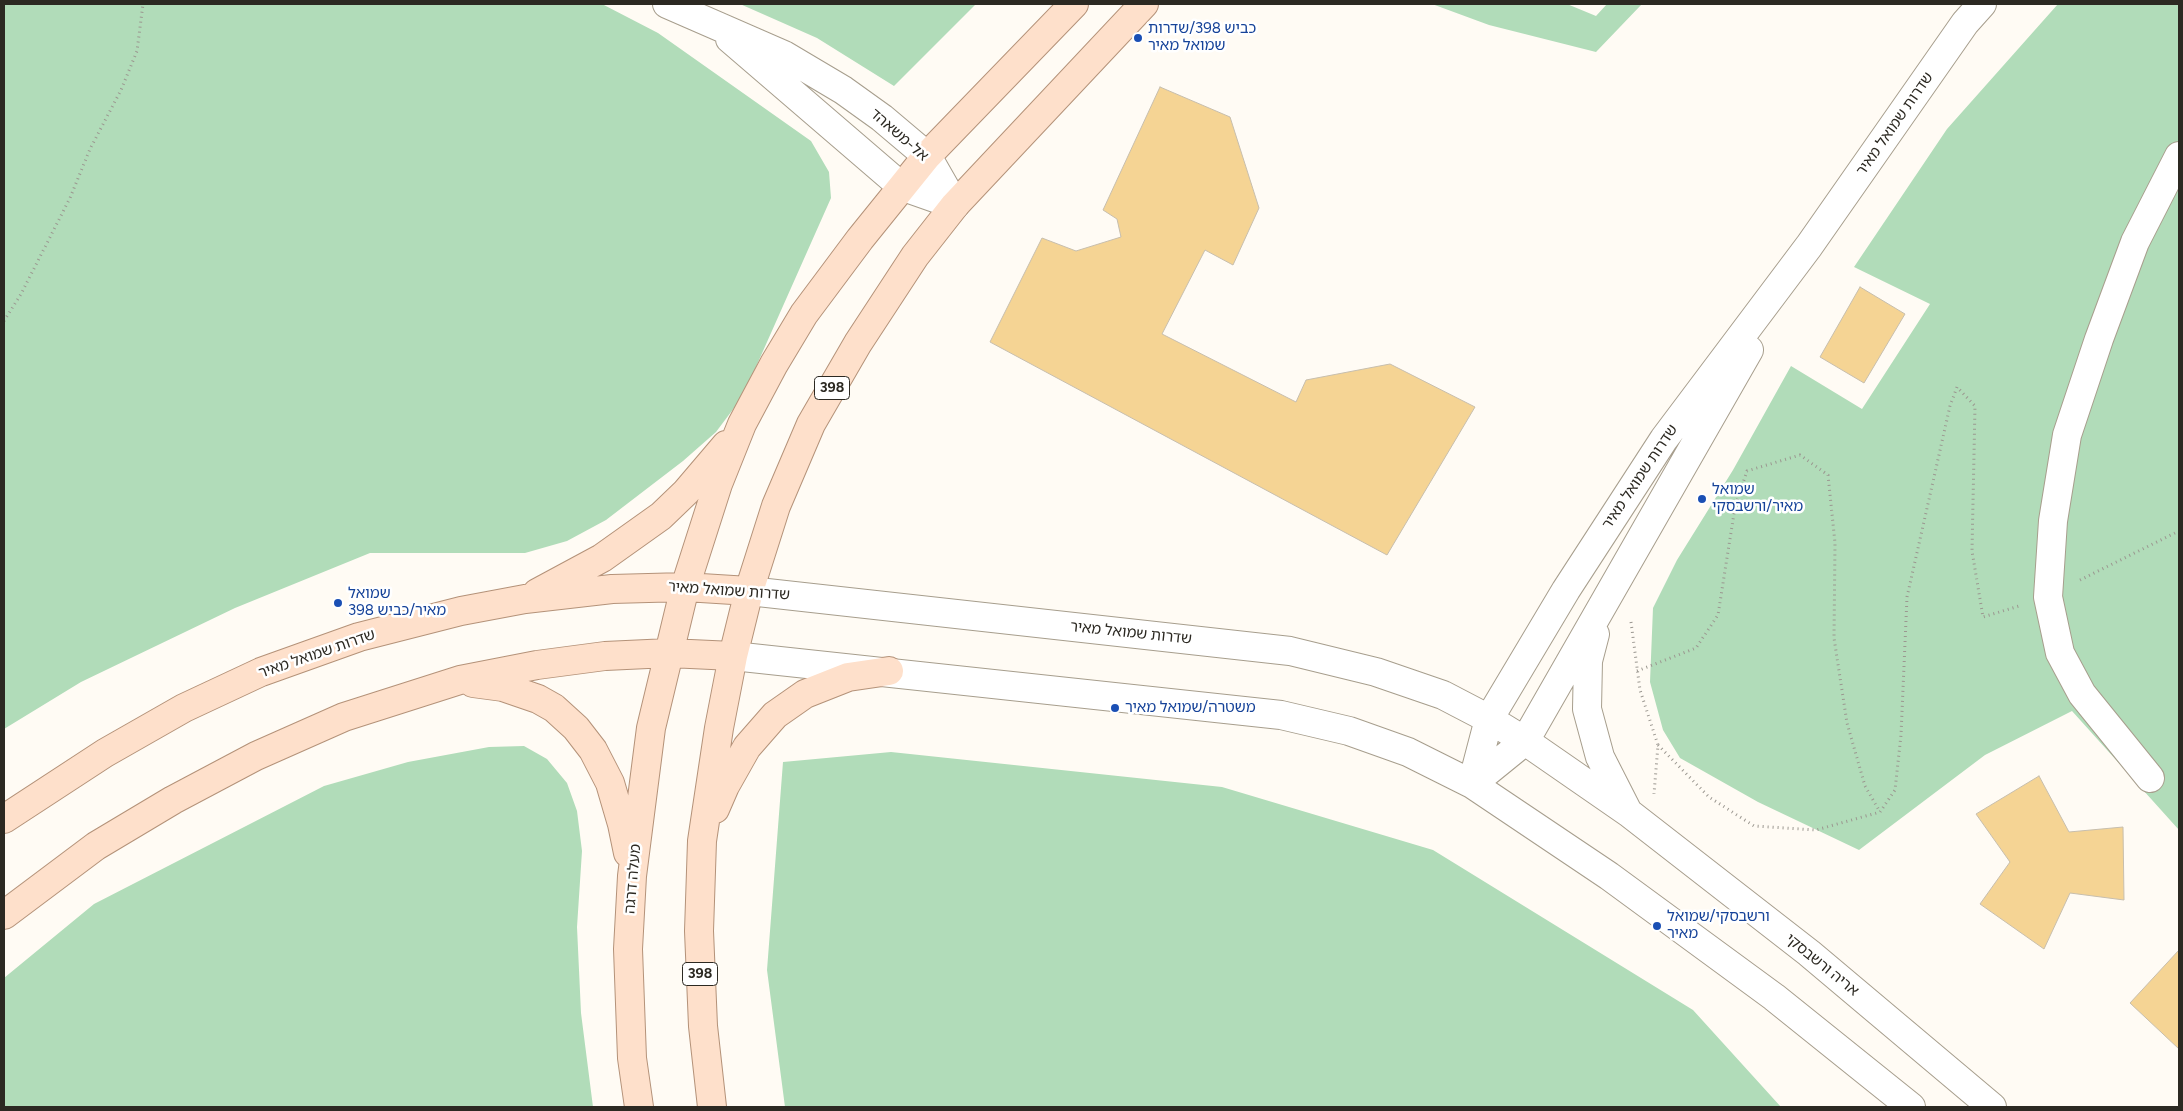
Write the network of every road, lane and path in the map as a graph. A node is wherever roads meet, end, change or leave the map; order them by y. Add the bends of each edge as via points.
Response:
1 (143, 4) edge
2 (667, 4) edge
3 (1074, 4) edge
4 (1144, 4) edge
5 (1982, 4) edge
6 (714, 25) junction
7 (927, 156) junction
8 (2179, 156) edge
9 (901, 186) junction
10 (955, 206) junction
11 (1809, 246) junction
12 (4, 321) edge
13 (742, 424) junction
14 (2179, 531) edge
15 (685, 587) junction
16 (749, 591) junction
17 (2048, 597) junction
18 (525, 600) junction
19 (1604, 604) junction
20 (1631, 621) dead end
21 (669, 653) junction
22 (733, 656) junction
23 (889, 671) junction
24 (1637, 671) junction
25 (460, 680) junction
26 (1489, 719) junction
27 (1525, 741) junction
28 (1658, 745) junction
29 (2150, 778) dead end
30 (1472, 784) junction
31 (1880, 812) junction
32 (1629, 813) junction
33 (4, 819) edge
34 (1651, 830) junction
35 (702, 841) junction
36 (632, 876) junction
37 (4, 915) edge
38 (639, 1107) edge
39 (712, 1107) edge
40 (1911, 1107) edge
41 (1992, 1107) edge

1 - 12 path via 137,51 121,90 90,149 70,198
2 - 6 street, אל-משאהד
3 - 7 main road
4 - 10 main road, 398
5 - 11 street, שדרות שמואל מאיר via 1965,23
6 - 7 street, אל-משאהד via 814,71 882,118
6 - 9 street, אל-משאהד
7 - 9 main road
7 - 10 street, אל-משאהד
8 - 17 street via 2136,242 2099,339 2068,436 2053,520
9 - 10 street, אל-משאהד
9 - 13 main road via 804,314
10 - 16 main road, 398 via 915,256 858,342 811,424 776,506
11 - 19 street, שדרות שמואל מאיר
11 - 26 street, שדרות שמואל מאיר via 1664,439 1566,590
13 - 15 main road, מעלה דרגה via 718,484
13 - 18 main road via 686,492 661,516 602,558
14 - 17 path
15 - 16 main road, שדרות שמואל מאיר
15 - 18 main road, שדרות שמואל מאיר via 612,589
15 - 21 main road, מעלה דרגה
16 - 22 main road, 398
16 - 26 street, שדרות שמואל מאיר via 1290,651 1376,672 1443,695
17 - 29 street via 2060,653 2082,694
17 - 31 path via 1983,617 1972,551 1975,406 1957,388 1950,406 1907,597 1895,790
18 - 33 main road, שדרות שמואל מאיר via 461,611 359,638 261,672 184,708 113,748
19 - 27 street, שדרות שמואל מאיר
19 - 32 street via 1588,661 1588,709 1600,757
20 - 24 path
21 - 22 main road
21 - 25 main road via 537,665
21 - 36 main road, מעלה דרגה via 651,728
22 - 23 street
22 - 35 main road, 398
23 - 30 street via 1281,715 1349,731 1408,752
23 - 35 main road via 848,678 805,694 775,714 747,747 725,786
24 - 28 path
24 - 31 path via 1696,648 1718,616 1735,507 1747,471 1800,455 1828,475 1834,543 1835,647 1847,723 1865,786
25 - 36 main road via 503,687 538,699 554,708 576,728 593,750 610,783
25 - 37 main road via 344,717 248,761 173,800 96,846
26 - 27 street, שדרות שמואל מאיר
26 - 30 street, שדרות שמואל מאיר
27 - 30 street, שדרות שמואל מאיר
27 - 32 street, אריה ורשבסקי
28 - 31 path via 1709,797 1754,826 1816,830
28 - 34 path
30 - 40 street via 1609,876 1774,997
32 - 34 street, אריה ורשבסקי
34 - 41 street, אריה ורשבסקי via 1809,953
35 - 39 main road, 398 via 699,931 703,1026
36 - 38 main road, מעלה דרגה via 628,949 632,1058

